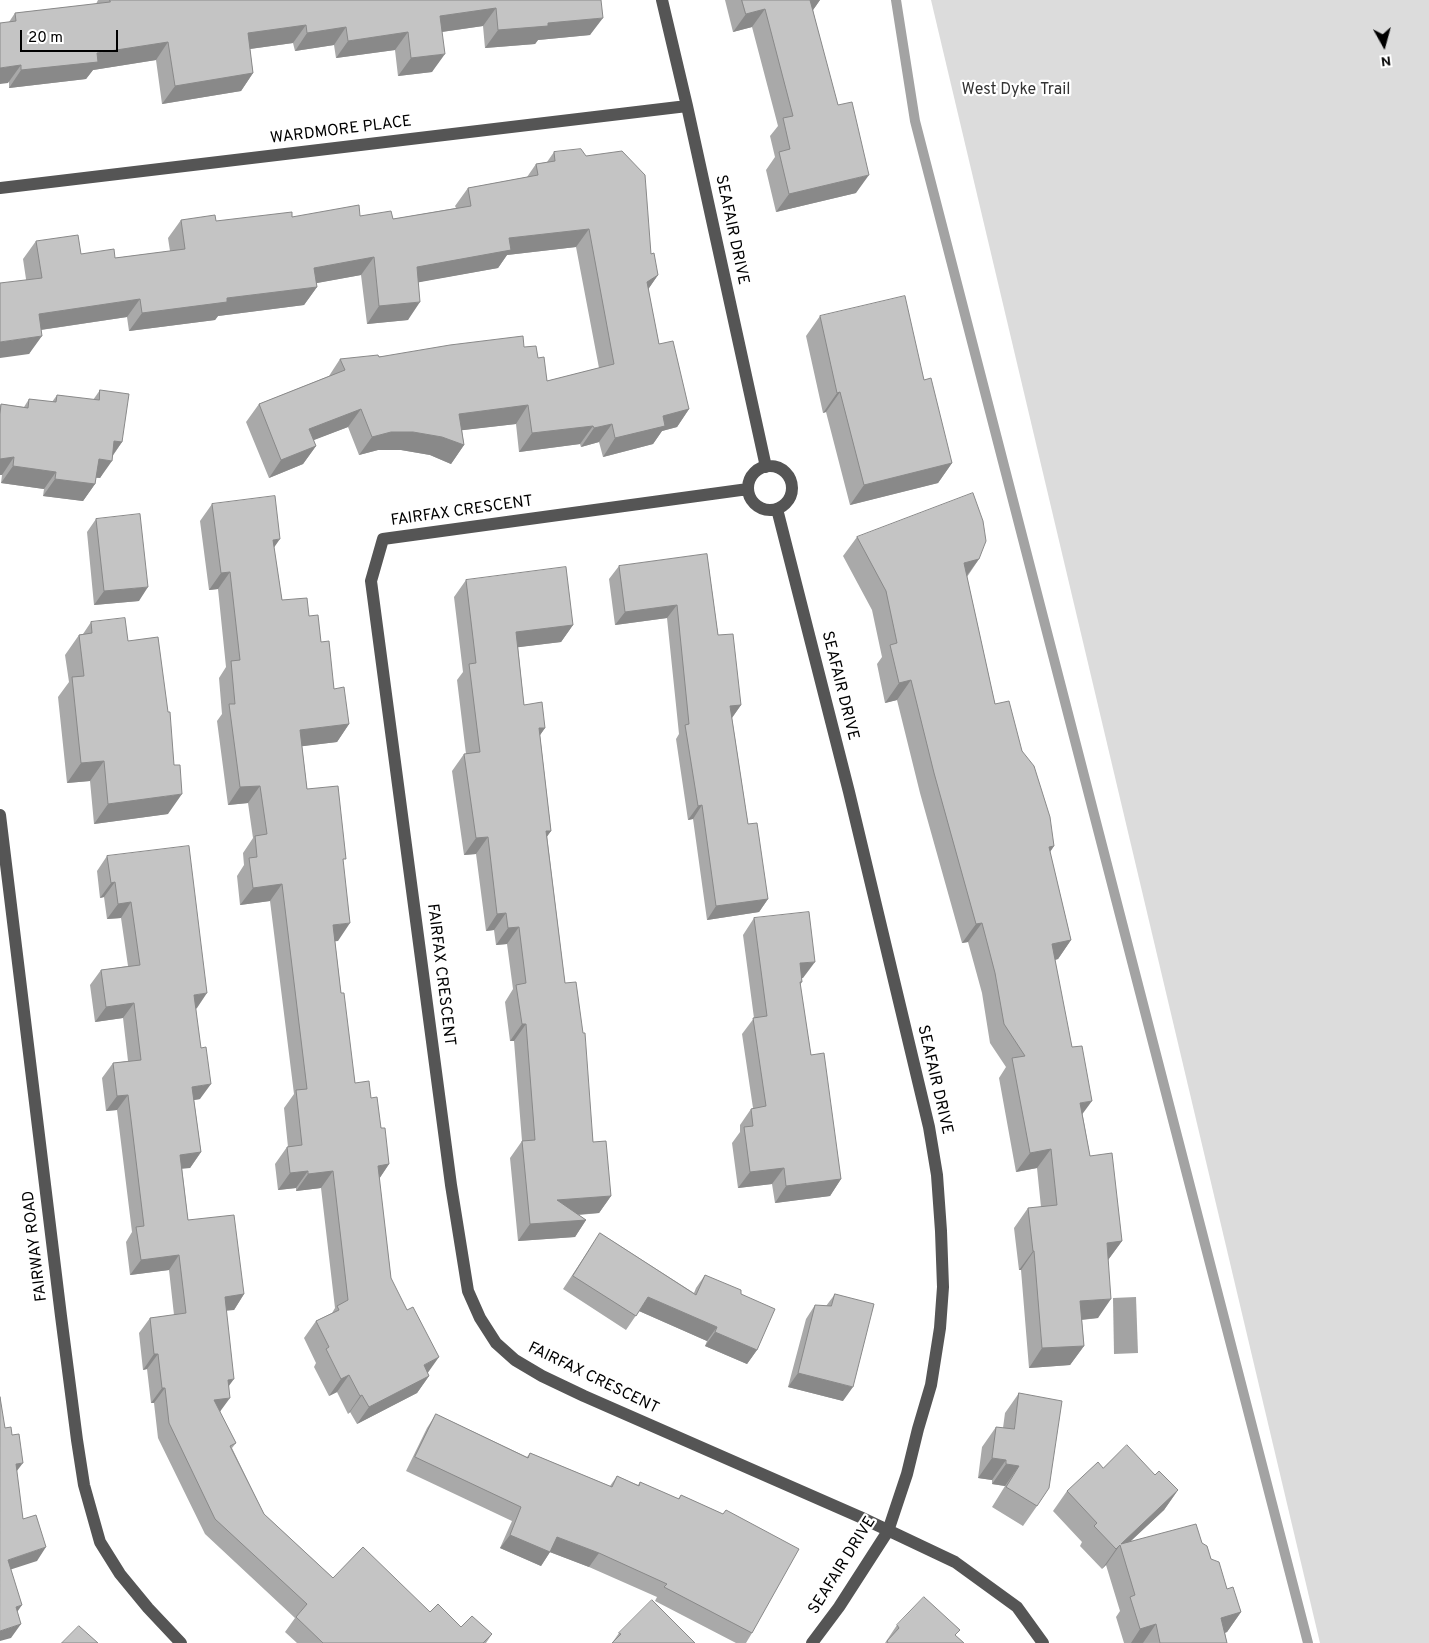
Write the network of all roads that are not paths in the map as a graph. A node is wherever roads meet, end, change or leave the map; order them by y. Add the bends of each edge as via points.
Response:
1 (662, 0) edge
2 (687, 106) junction
3 (0, 188) edge
4 (766, 467) junction
5 (748, 489) junction
6 (777, 509) junction
7 (0, 815) edge
8 (888, 1531) junction
9 (181, 1643) edge
10 (812, 1643) edge
11 (1043, 1643) edge

1 - 2 street, SEAFAIR DRIVE
2 - 3 street, WARDMORE PLACE
2 - 4 street, SEAFAIR DRIVE
4 - 5 street via 751,478
4 - 6 street via 780,468 790,479 792,494 784,506
5 - 6 street via 752,502 770,510
5 - 8 street, FAIRFAX CRESCENT via 383,539 371,581 451,1185 468,1290 496,1343 515,1360 584,1396
6 - 8 street, SEAFAIR DRIVE via 851,802 929,1127 937,1175 943,1287 940,1328 931,1385
7 - 9 street, FAIRWAY ROAD via 84,1484 100,1542 120,1574
8 - 10 street, SEAFAIR DRIVE
8 - 11 street via 955,1562 1017,1607

